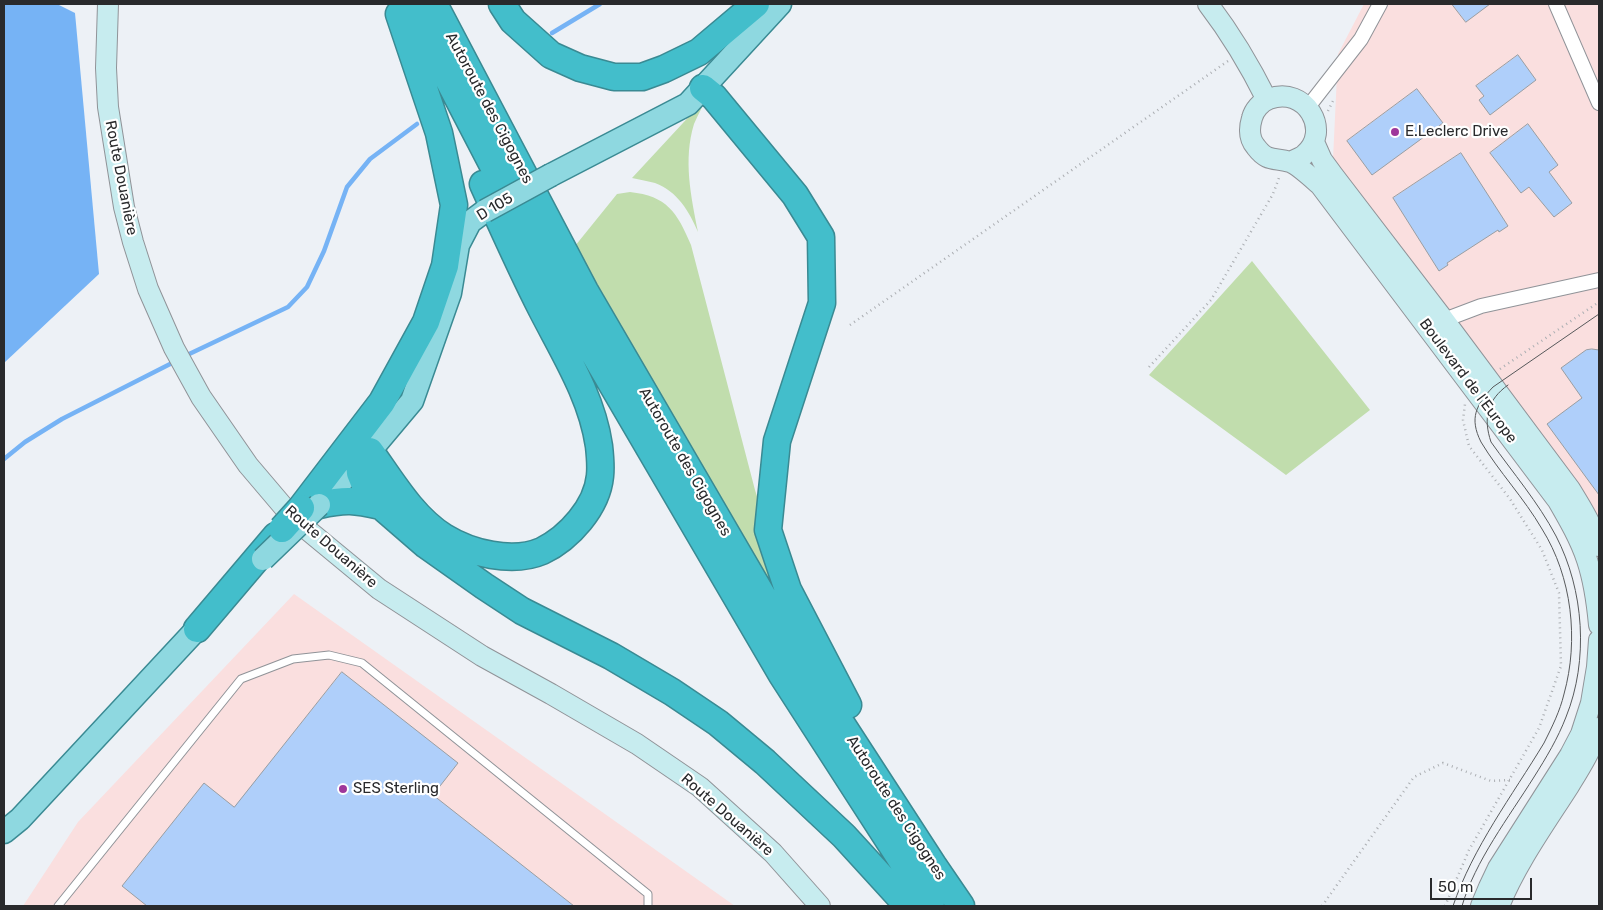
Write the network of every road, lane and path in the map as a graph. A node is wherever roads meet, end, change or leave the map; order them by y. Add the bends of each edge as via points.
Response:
1 (108, 4) edge
2 (396, 4) edge
3 (403, 4) edge
4 (409, 4) edge
5 (434, 4) edge
6 (502, 4) edge
7 (756, 4) edge
8 (780, 4) edge
9 (1208, 4) edge
10 (1380, 4) edge
11 (1556, 4) edge
12 (1241, 51) junction
13 (695, 96) junction
14 (1267, 100) junction
15 (1599, 103) edge
16 (1308, 108) junction
17 (1314, 142) junction
18 (1287, 162) junction
19 (1599, 280) edge
20 (1599, 302) edge
21 (1444, 320) junction
22 (850, 326) dead end
23 (1149, 367) dead end
24 (1475, 385) junction
25 (365, 456) junction
26 (310, 506) junction
27 (380, 506) junction
28 (1599, 546) edge
29 (1599, 625) edge
30 (197, 629) junction
31 (1599, 640) edge
32 (1595, 704) edge
33 (1599, 728) edge
34 (1510, 780) junction
35 (12, 826) edge
36 (4, 848) edge
37 (933, 866) junction
38 (58, 906) edge
39 (648, 906) edge
40 (820, 906) edge
41 (908, 906) edge
42 (931, 906) edge
43 (961, 906) edge
44 (1322, 906) edge
45 (1445, 906) edge
46 (1481, 906) edge
47 (1499, 906) edge

1 - 40 street, Route Douanière via 108,107 133,242 148,289 174,348 201,397 248,465 293,518 379,589 482,656 637,744 700,787 773,853
2 - 26 highway via 439,133 454,205 445,266 426,322 382,402
3 - 25 highway via 510,245 590,410 599,446 600,476 596,494 570,532 541,551 518,556 495,555 474,551 444,537
4 - 42 highway, Autoroute des Cigognes via 570,313 782,675
5 - 37 highway, Autoroute des Cigognes via 585,291 800,660
6 - 7 highway via 513,22 551,55 580,68 614,77 642,77 699,52
8 - 13 main road
9 - 12 street
10 - 16 street via 1361,39
11 - 15 street
12 - 14 street
12 - 22 path
13 - 25 main road, D 105, bridge via 485,210 470,222 458,245 450,293 412,401
13 - 37 highway via 714,98 796,195 821,237 822,303 777,441 768,530 788,590 836,683 924,828
14 - 16 street via 1278,96 1290,97
14 - 18 street via 1252,116 1250,134 1262,154 1272,160
16 - 17 street via 1316,124
17 - 18 street via 1304,155
17 - 21 street, Boulevard de l'Europe via 1322,160
18 - 23 path via 1273,194 1211,300
18 - 24 street, Boulevard de l'Europe via 1320,185
19 - 21 street via 1481,306
20 - 24 path
21 - 24 street, Boulevard de l'Europe
24 - 28 street, Boulevard de l'Europe via 1570,489
24 - 29 street, Boulevard de l'Europe via 1558,500 1574,528 1587,560
24 - 34 path via 1464,406 1463,420 1469,446 1510,499 1542,550 1559,593 1562,666 1539,728
25 - 26 main road
25 - 27 highway via 360,474
26 - 27 highway via 353,500
26 - 30 main road, bridge
26 - 30 highway, bridge via 282,529
27 - 41 highway via 426,545 522,611 611,656 718,723 844,836
30 - 35 main road
31 - 32 street
32 - 46 street via 1570,755 1498,868
33 - 47 street via 1595,742 1507,885
34 - 44 path via 1491,781 1443,763 1414,777
34 - 45 path via 1469,850
35 - 36 main road
37 - 43 highway, Autoroute des Cigognes
38 - 39 lane via 242,679 293,659 329,655 362,663 648,894

